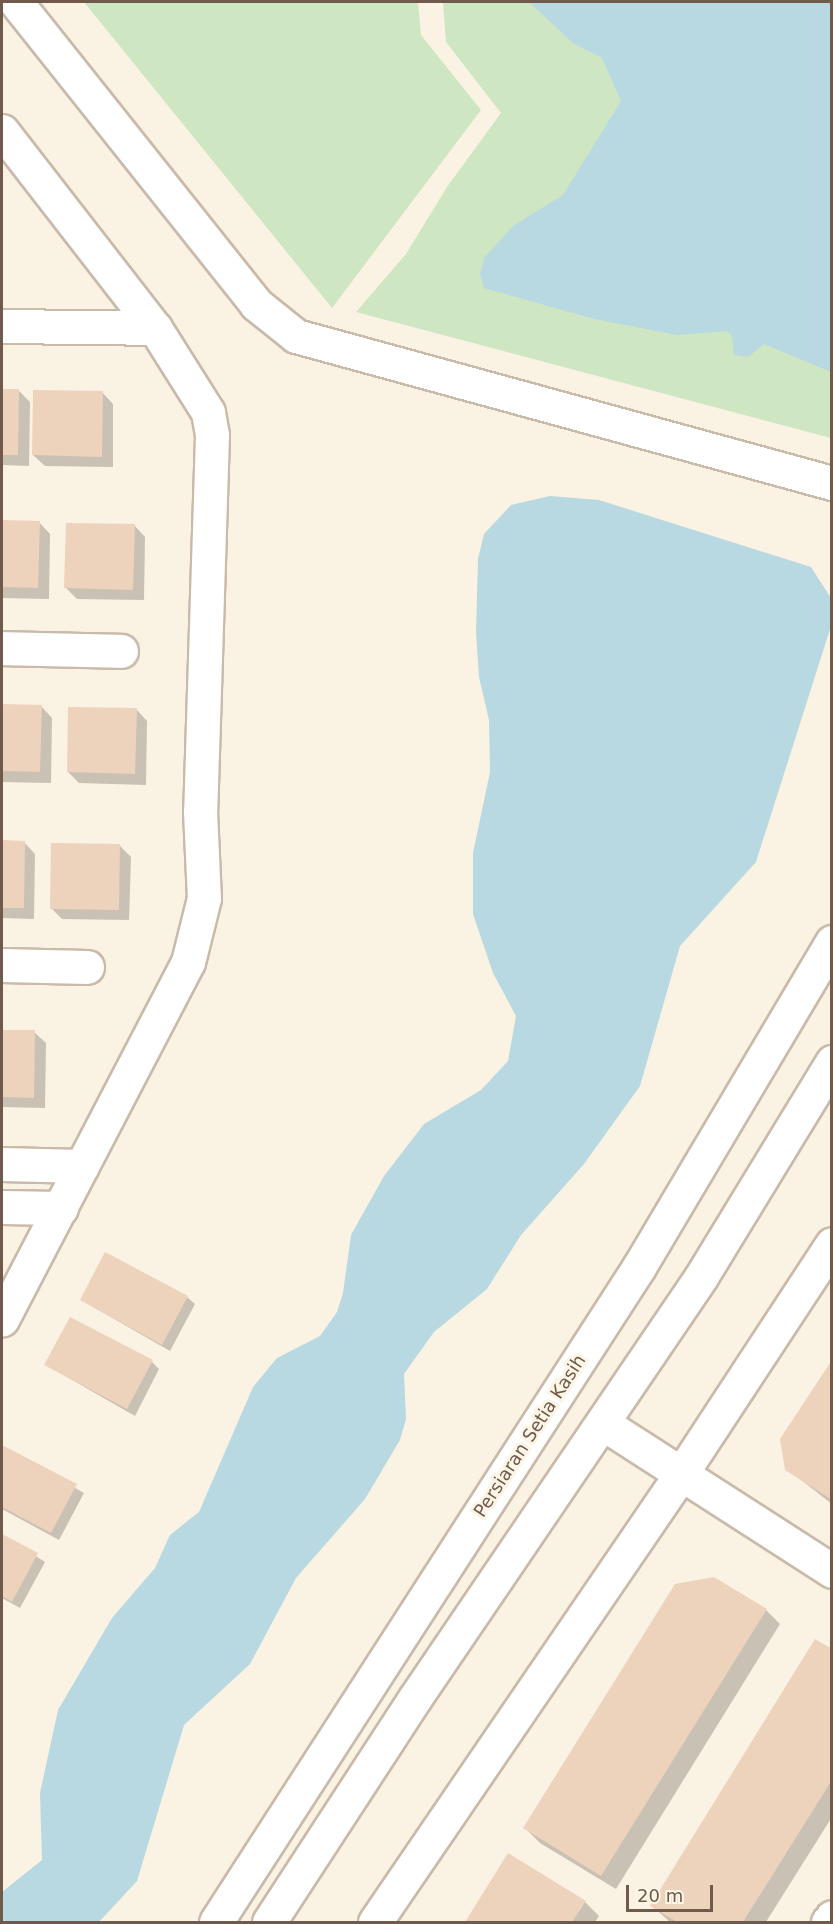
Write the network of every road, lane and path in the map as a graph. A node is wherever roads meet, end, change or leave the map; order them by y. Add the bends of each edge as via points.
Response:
1 (16, 2) edge
2 (2, 131) edge
3 (2, 326) edge
4 (155, 328) junction
5 (831, 483) edge
6 (2, 648) edge
7 (121, 651) dead end
8 (831, 942) edge
9 (2, 965) edge
10 (87, 967) dead end
11 (819, 981) edge
12 (831, 1062) edge
13 (2, 1164) edge
14 (82, 1166) junction
15 (2, 1207) edge
16 (61, 1209) junction
17 (831, 1244) edge
18 (2, 1320) edge
19 (604, 1424) junction
20 (681, 1474) junction
21 (831, 1571) edge
22 (831, 1917) edge
23 (216, 1923) edge
24 (269, 1923) edge
25 (375, 1923) edge
26 (828, 1923) edge

1 - 5 street via 256,304 296,336
2 - 4 street
3 - 4 street
4 - 14 street via 208,412 212,435 200,811 204,898 188,962
6 - 7 street
8 - 11 street, Persiaran Setia Kasih
9 - 10 street
11 - 23 street, Persiaran Setia Kasih
12 - 19 street via 701,1277
13 - 14 street
14 - 16 street
15 - 16 street
16 - 18 street
17 - 20 street
19 - 20 street
19 - 24 street via 415,1698
20 - 21 street
20 - 25 street
22 - 26 street

